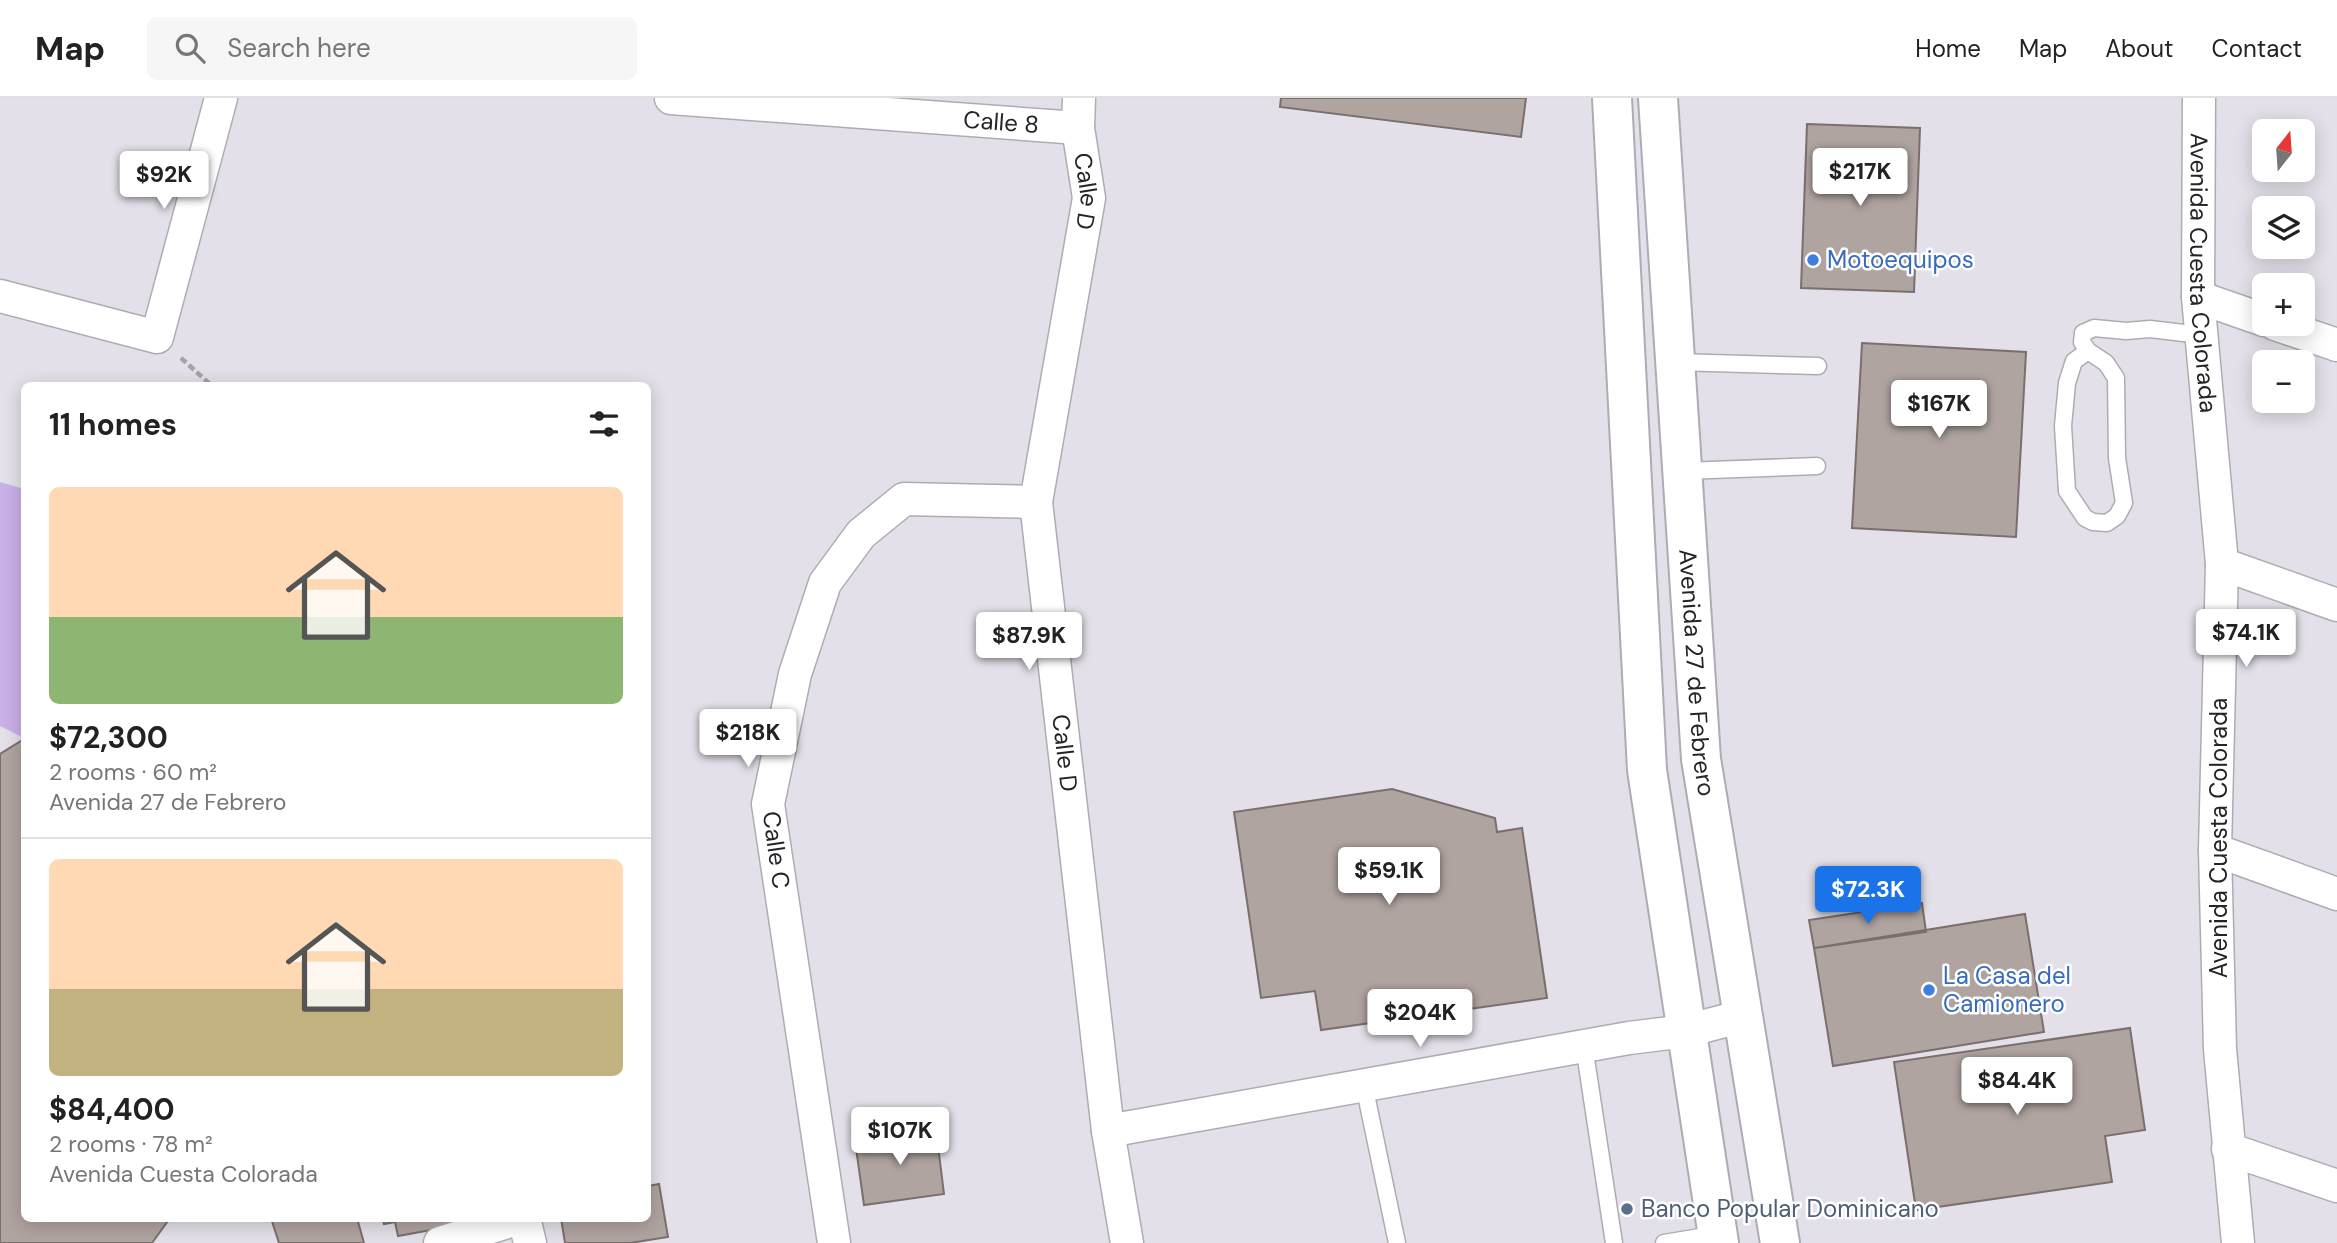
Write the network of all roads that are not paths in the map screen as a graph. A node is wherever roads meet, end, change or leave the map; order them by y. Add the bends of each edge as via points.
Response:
1 (221, 98) edge
2 (671, 98) edge
3 (1612, 98) edge
4 (1658, 98) edge
5 (2199, 98) edge
6 (1078, 113) edge
7 (0, 296) edge
8 (2198, 297) junction
9 (2252, 316) edge
10 (2201, 335) junction
11 (2310, 336) edge
12 (2337, 345) edge
13 (2088, 351) junction
14 (1675, 362) junction
15 (1818, 366) dead end
16 (1817, 466) dead end
17 (1683, 471) junction
18 (1036, 502) junction
19 (2222, 564) junction
20 (2337, 605) edge
21 (2215, 850) junction
22 (2337, 894) edge
23 (1743, 1016) junction
24 (1686, 1031) junction
25 (1584, 1046) junction
26 (1364, 1085) junction
27 (1108, 1131) junction
28 (2228, 1149) junction
29 (2337, 1186) edge
30 (509, 1222) edge
31 (523, 1222) edge
32 (1718, 1239) edge
33 (440, 1243) edge
34 (530, 1243) edge
35 (834, 1243) edge
36 (1127, 1243) edge
37 (1397, 1243) edge
38 (1614, 1243) edge
39 (1664, 1243) edge
40 (1780, 1243) edge
41 (2238, 1243) edge

1 - 7 street via 157,337
2 - 6 street, Calle 8
3 - 24 main road via 1647,770
4 - 14 main road, Avenida 27 de Febrero
5 - 8 street, Avenida Cuesta Colorada
6 - 18 street, Calle D via 1089,198
8 - 9 street
8 - 10 street, Avenida Cuesta Colorada
10 - 13 lane via 2094,328 2083,333
10 - 19 street, Avenida Cuesta Colorada
11 - 12 street
13 - 13 lane via 2106,363 2116,378 2117,458 2124,503 2107,523 2085,518 2067,491 2063,426 2067,383 2074,361
14 - 15 lane
14 - 17 main road, Avenida 27 de Febrero
16 - 17 lane
17 - 23 main road, Avenida 27 de Febrero via 1701,760
18 - 27 street, Calle D
18 - 35 street, Calle C via 904,499 861,534 825,583 794,674 768,804
19 - 20 street
19 - 21 street, Avenida Cuesta Colorada
21 - 22 street
21 - 28 street, Avenida Cuesta Colorada via 2220,1049
23 - 24 street
23 - 40 main road, Avenida 27 de Febrero
24 - 25 street
24 - 32 main road
25 - 26 street
25 - 38 lane
26 - 27 street
26 - 37 lane
27 - 36 street, Calle D
28 - 29 street
28 - 41 street, Avenida Cuesta Colorada
30 - 33 street
31 - 34 street
32 - 39 lane

